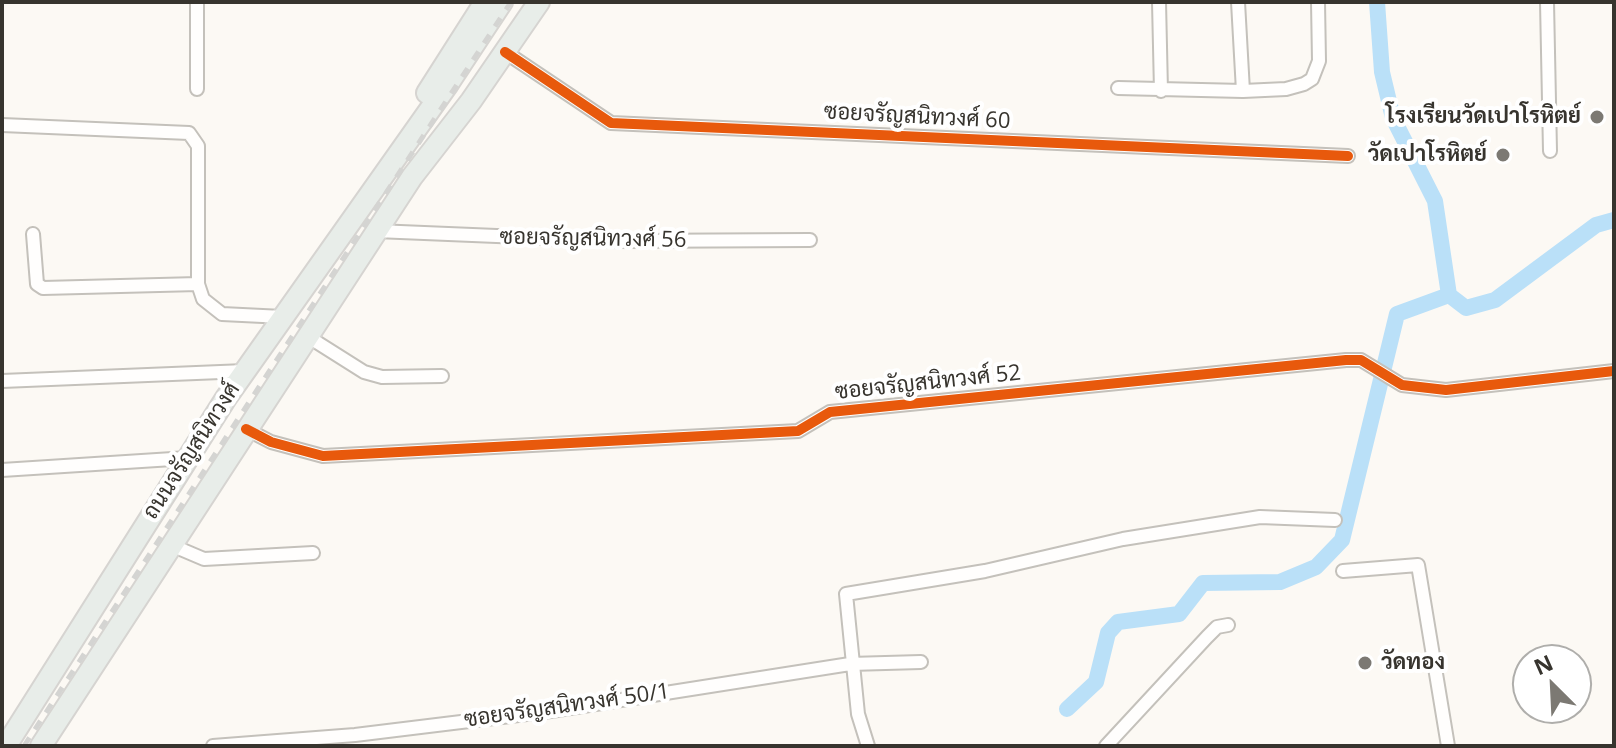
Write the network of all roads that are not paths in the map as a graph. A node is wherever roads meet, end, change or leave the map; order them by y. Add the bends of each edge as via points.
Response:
1 (197, 2) edge
2 (485, 2) edge
3 (502, 2) edge
4 (517, 2) edge
5 (539, 2) edge
6 (1159, 2) edge
7 (1238, 2) edge
8 (1318, 2) edge
9 (1547, 2) edge
10 (505, 52) junction
11 (1118, 88) dead end
12 (197, 89) dead end
13 (1161, 91) junction
14 (1243, 91) junction
15 (2, 125) edge
16 (1550, 151) dead end
17 (1348, 156) dead end
18 (390, 164) junction
19 (412, 177) junction
20 (376, 231) junction
21 (33, 234) dead end
22 (810, 240) dead end
23 (198, 284) junction
24 (283, 317) junction
25 (307, 336) junction
26 (245, 371) junction
27 (1614, 371) edge
28 (442, 376) dead end
29 (2, 381) edge
30 (246, 429) junction
31 (188, 458) junction
32 (2, 470) edge
33 (1335, 520) dead end
34 (171, 545) junction
35 (313, 553) dead end
36 (1343, 571) dead end
37 (1228, 625) dead end
38 (921, 662) dead end
39 (853, 664) junction
40 (5, 744) edge
41 (41, 746) edge
42 (213, 746) edge
43 (868, 746) edge
44 (1106, 746) edge
45 (1448, 746) edge

1 - 12 street
2 - 18 main road, ถนนจรัญสนิทวงศ์ via 435,79
3 - 18 main road, ถนนจรัญสนิทวงศ์
4 - 19 main road, ถนนจรัญสนิทวงศ์ via 458,91
5 - 10 main road, ถนนจรัญสนิทวงศ์
6 - 13 street
7 - 14 street
8 - 14 street via 1319,61 1312,79 1286,89
9 - 16 street
10 - 17 street, ซอยจรัญสนิทวงศ์ 60 via 611,123
10 - 19 main road, ถนนจรัญสนิทวงศ์
11 - 13 street
13 - 14 street
15 - 23 street via 189,133 198,146
18 - 24 main road, ถนนจรัญสนิทวงศ์
19 - 20 main road, ถนนจรัญสนิทวงศ์
20 - 22 street, ซอยจรัญสนิทวงศ์ 56 via 617,241
20 - 25 main road, ถนนจรัญสนิทวงศ์
21 - 23 street via 37,284 43,288
23 - 24 street via 209,307 222,314
24 - 26 main road, ถนนจรัญสนิทวงศ์
25 - 28 street via 364,372 382,377
25 - 30 main road, ถนนจรัญสนิทวงศ์
26 - 29 street
26 - 31 main road, ถนนจรัญสนิทวงศ์
27 - 30 street, ซอยจรัญสนิทวงศ์ 52 via 1446,390 1402,385 1361,360 1346,360 830,412 798,431 323,456
30 - 34 main road, ถนนจรัญสนิทวงศ์
31 - 32 street
31 - 40 main road, ถนนจรัญสนิทวงศ์
33 - 39 street via 1260,517 846,594
34 - 35 street via 204,559
34 - 41 main road, ถนนจรัญสนิทวงศ์
36 - 45 street via 1418,565
37 - 44 street via 1217,627
38 - 39 street, ซอยจรัญสนิทวงศ์ 50/1
39 - 42 street, ซอยจรัญสนิทวงศ์ 50/1 via 551,711
39 - 43 street via 858,714

